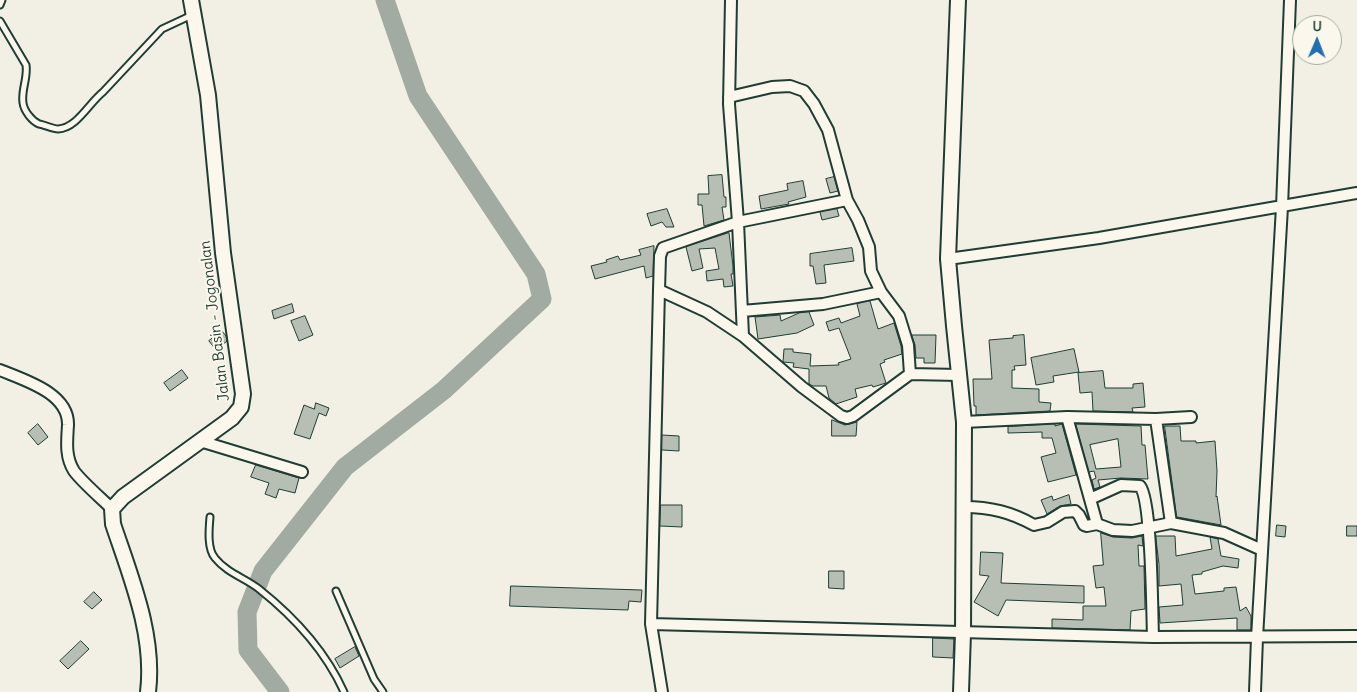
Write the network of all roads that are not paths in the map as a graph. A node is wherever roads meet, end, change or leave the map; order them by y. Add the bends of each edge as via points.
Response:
1 (2, 0) edge
2 (191, 0) edge
3 (730, 0) edge
4 (958, 0) edge
5 (1290, 0) edge
6 (0, 4) edge
7 (193, 15) junction
8 (0, 21) edge
9 (729, 97) junction
10 (1357, 193) edge
11 (847, 200) junction
12 (1282, 207) junction
13 (738, 222) junction
14 (948, 258) junction
15 (659, 290) junction
16 (881, 292) junction
17 (742, 311) junction
18 (743, 336) junction
19 (0, 370) edge
20 (910, 374) junction
21 (959, 376) junction
22 (1067, 417) junction
23 (1191, 418) dead end
24 (1156, 419) junction
25 (964, 422) junction
26 (200, 441) junction
27 (302, 472) dead end
28 (1090, 498) junction
29 (964, 507) junction
30 (112, 509) junction
31 (210, 517) dead end
32 (1171, 522) junction
33 (1097, 524) junction
34 (1149, 528) junction
35 (1262, 550) junction
36 (336, 591) dead end
37 (651, 624) junction
38 (963, 633) junction
39 (1357, 636) edge
40 (1153, 637) junction
41 (1257, 638) junction
42 (148, 692) edge
43 (344, 692) edge
44 (383, 692) edge
45 (662, 692) edge
46 (960, 692) edge
47 (1256, 692) edge

1 - 6 lane
2 - 7 main road, Jalan Basin - Jogonalan
3 - 9 street
4 - 14 main road
5 - 12 street
7 - 8 lane via 162,29 75,122 58,129 36,123 28,115 23,105 26,65
7 - 26 main road, Jalan Basin - Jogonalan via 208,95 223,253 243,394 241,407 232,418
9 - 11 street via 772,87 790,86 804,91 828,130
9 - 13 street
10 - 12 street
11 - 13 street
11 - 16 street via 869,247 871,272
12 - 14 street via 1099,238
12 - 35 street
13 - 15 street via 662,248
13 - 17 street
14 - 21 main road
15 - 18 street via 707,312
15 - 37 street
16 - 17 street via 823,304
16 - 20 street via 899,316 908,345
17 - 18 street
18 - 20 street via 802,386 847,418
19 - 30 street via 33,384 64,408 68,422 68,455 74,471
20 - 21 street
21 - 25 main road
22 - 24 street
22 - 25 street
22 - 28 street
23 - 24 street
24 - 32 street
25 - 29 main road
26 - 27 street
26 - 30 main road, Jalan Basin - Jogonalan via 123,497
28 - 33 street
28 - 34 street via 1121,485 1140,486 1144,491
29 - 33 street via 1000,510 1034,525 1074,510 1084,525
29 - 38 main road
30 - 42 main road via 113,524 141,609 151,670
31 - 43 lane via 208,534 214,557 287,614 316,646
32 - 34 street
32 - 35 street via 1224,533
33 - 34 street via 1113,530
34 - 40 street
35 - 41 street
36 - 44 lane via 361,652
37 - 38 street
37 - 45 street
38 - 40 street
38 - 46 main road
39 - 41 street
40 - 41 street
41 - 47 street

